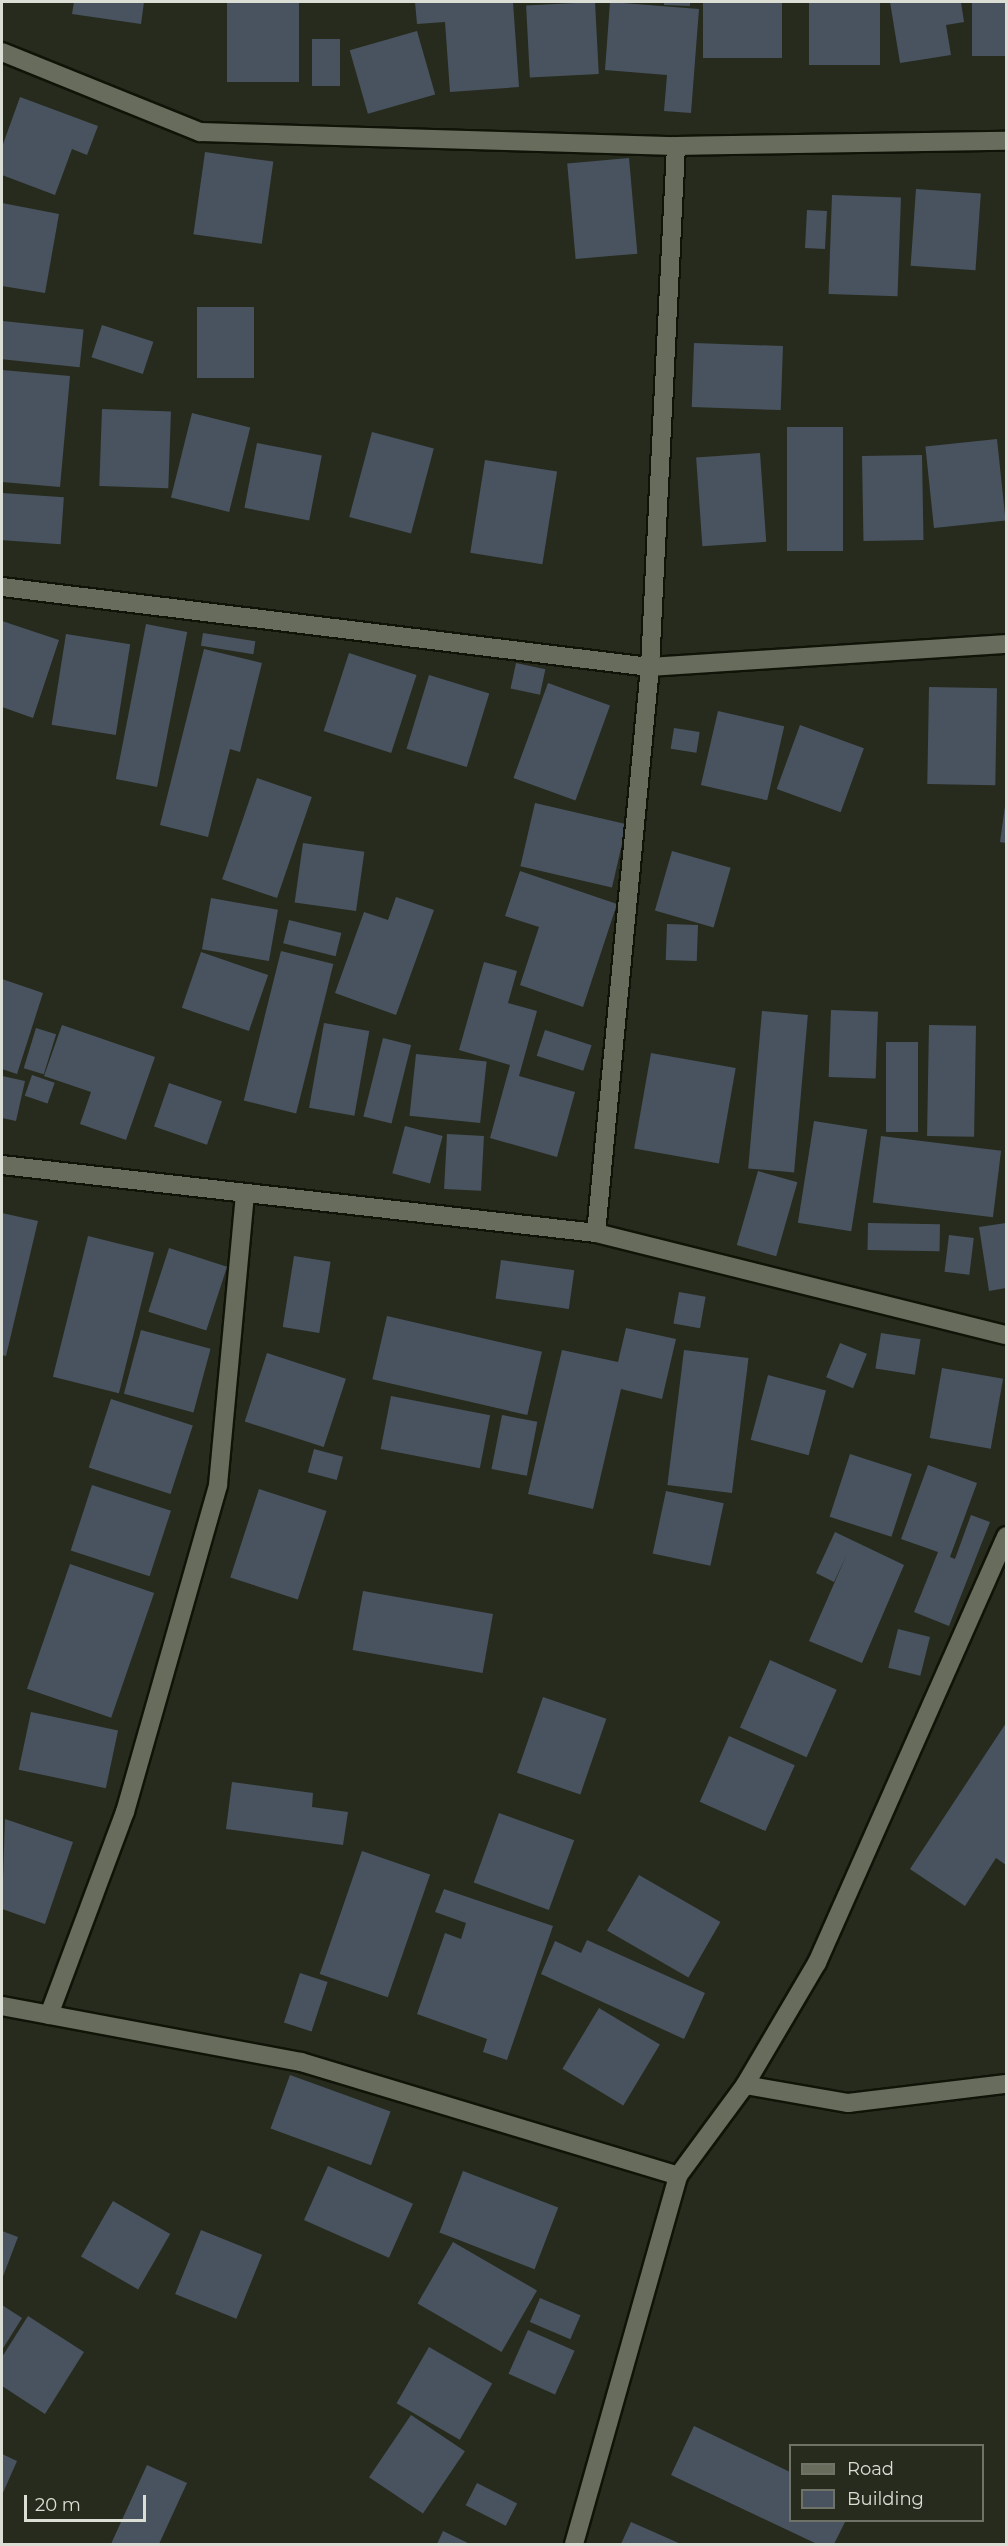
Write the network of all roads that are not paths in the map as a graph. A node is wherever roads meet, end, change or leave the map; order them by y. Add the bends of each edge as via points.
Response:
1 (2, 52) edge
2 (1006, 141) edge
3 (676, 146) junction
4 (2, 587) edge
5 (1006, 644) edge
6 (650, 667) junction
7 (2, 1165) edge
8 (245, 1193) junction
9 (596, 1233) junction
10 (1006, 1335) edge
11 (1006, 1536) edge
12 (2, 2006) edge
13 (49, 2015) junction
14 (1006, 2084) edge
15 (745, 2085) junction
16 (678, 2176) junction
17 (574, 2544) edge

1 - 3 street via 200,132
2 - 3 street
3 - 6 street
4 - 6 street
5 - 6 street
6 - 9 street
7 - 8 street
8 - 9 street
8 - 13 street via 218,1485 125,1812
9 - 10 street
11 - 15 street via 817,1963
12 - 13 street
13 - 16 street via 300,2062
14 - 15 street via 848,2103
15 - 16 street
16 - 17 street

